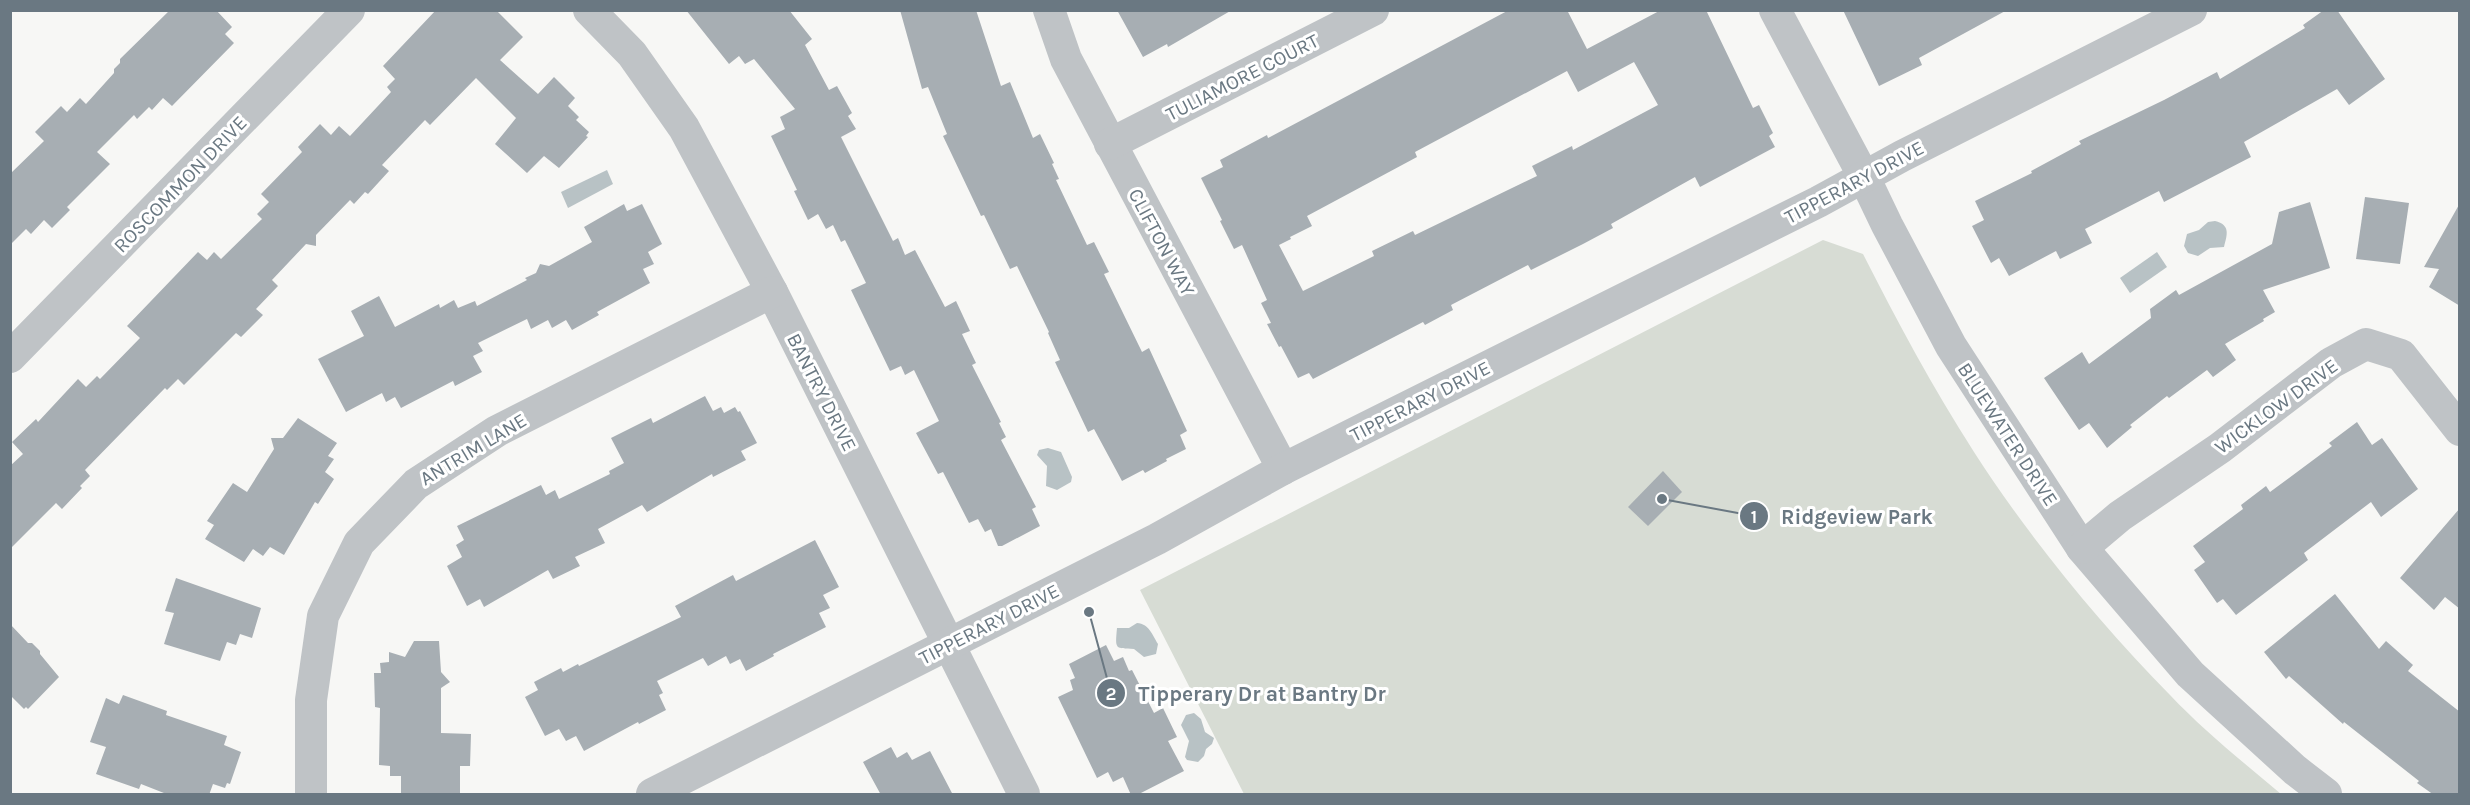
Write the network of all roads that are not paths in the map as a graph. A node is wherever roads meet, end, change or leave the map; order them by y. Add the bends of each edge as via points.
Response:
1 (349, 10) edge
2 (589, 10) edge
3 (1049, 10) edge
4 (1373, 10) edge
5 (1775, 10) edge
6 (2191, 10) edge
7 (1110, 144) junction
8 (1864, 177) junction
9 (772, 292) junction
10 (10, 357) edge
11 (2460, 430) edge
12 (1283, 470) junction
13 (2082, 548) junction
14 (949, 644) junction
15 (311, 795) edge
16 (652, 795) edge
17 (1024, 795) edge
18 (2326, 795) edge

1 - 10 street, ROSCOMMON DRIVE
2 - 9 street, BANTRY DRIVE via 632,54 684,128
3 - 7 street, CLIFTON WAY via 1066,59
4 - 7 street, TULIAMORE COURT
5 - 8 street, BLUEWATER DRIVE
6 - 8 street, TIPPERARY DRIVE
7 - 12 street, CLIFTON WAY
8 - 12 street, TIPPERARY DRIVE
8 - 13 street, BLUEWATER DRIVE via 1951,346
9 - 14 street, BANTRY DRIVE
9 - 15 street, ANTRIM LANE via 497,431 416,484 359,543 322,616 311,700
11 - 13 street, WICKLOW DRIVE via 2401,355 2366,344 2331,363 2220,448 2120,516
12 - 14 street, TIPPERARY DRIVE
13 - 18 street, BLUEWATER DRIVE via 2190,674
14 - 16 street, TIPPERARY DRIVE
14 - 17 street, BANTRY DRIVE

